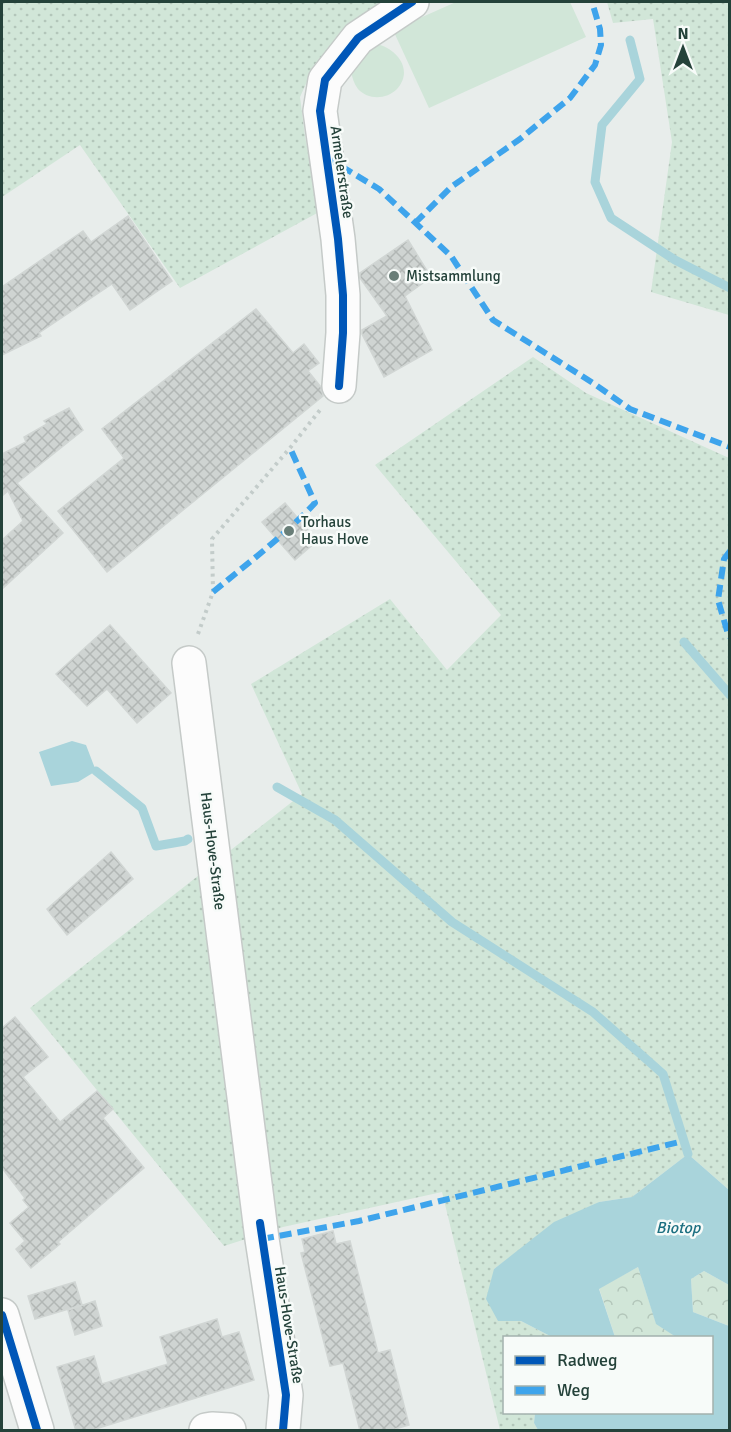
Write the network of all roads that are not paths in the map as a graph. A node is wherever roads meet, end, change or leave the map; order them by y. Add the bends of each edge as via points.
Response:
1 (412, 2) edge
2 (339, 386) road end
3 (189, 663) road end
4 (2, 1315) edge
5 (37, 1431) edge
6 (206, 1431) edge
7 (229, 1431) edge
8 (283, 1431) edge

1 - 2 street, Armelerstraße via 358,38 325,80 320,111 344,295
3 - 8 street, Haus-Hove-Straße via 260,1223 286,1395
4 - 5 street
6 - 7 street

